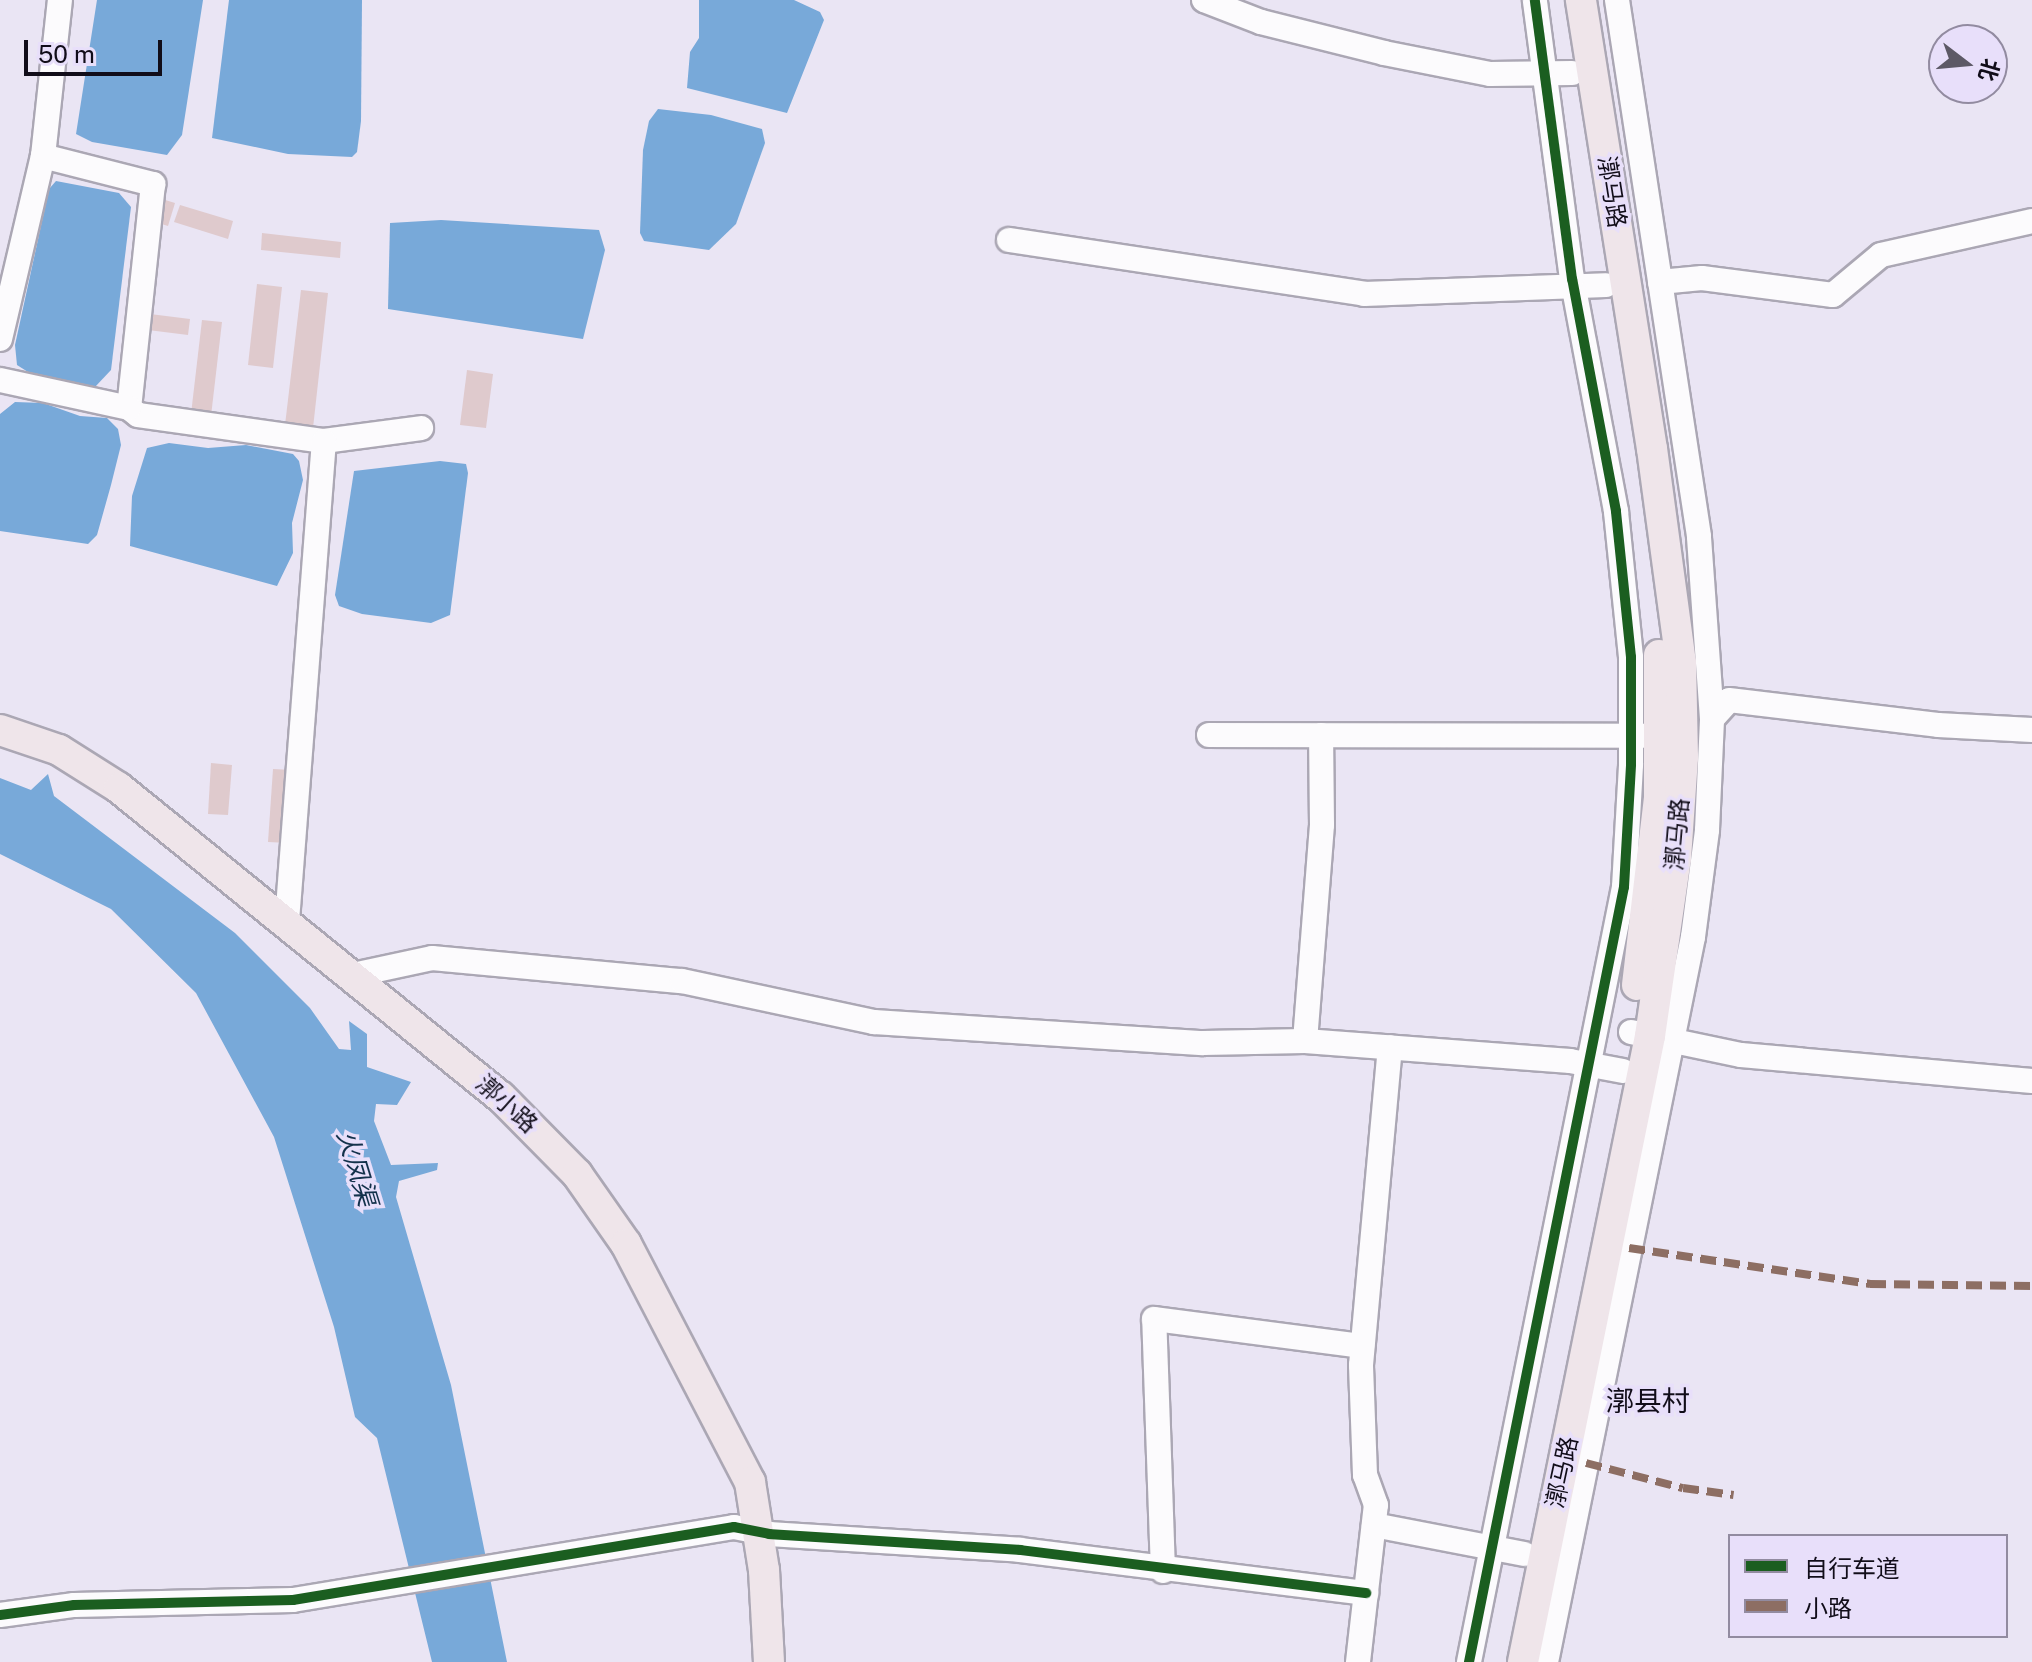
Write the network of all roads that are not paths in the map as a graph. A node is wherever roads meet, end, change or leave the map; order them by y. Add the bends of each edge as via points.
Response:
1 (60, 0) edge
2 (1204, 0) edge
3 (1535, 0) edge
4 (1561, 0) edge
5 (1581, 0) edge
6 (1617, 0) edge
7 (1559, 74) junction
8 (43, 156) junction
9 (2032, 221) edge
10 (1009, 240) dead end
11 (9, 268) edge
12 (1660, 282) junction
13 (1606, 285) junction
14 (1574, 287) junction
15 (0, 339) edge
16 (0, 380) edge
17 (129, 408) junction
18 (421, 428) dead end
19 (324, 441) junction
20 (1712, 719) junction
21 (0, 730) edge
22 (2032, 730) edge
23 (1209, 735) dead end
24 (1321, 735) junction
25 (1646, 736) junction
26 (287, 921) junction
27 (353, 975) junction
28 (1652, 1037) junction
29 (1305, 1041) junction
30 (1390, 1047) junction
31 (1590, 1065) junction
32 (1623, 1071) junction
33 (2032, 1081) edge
34 (1362, 1346) junction
35 (1374, 1525) junction
36 (759, 1529) junction
37 (1492, 1546) junction
38 (1524, 1554) junction
39 (1163, 1571) junction
40 (1366, 1593) junction
41 (0, 1615) edge
42 (769, 1662) edge
43 (1358, 1662) edge
44 (1469, 1662) edge
45 (1502, 1662) edge
46 (1523, 1662) edge
47 (1546, 1662) edge

1 - 8 street
2 - 7 street via 1261,22 1384,53 1490,74
3 - 7 street
4 - 7 main road, 漷马路
5 - 28 main road, 漷马路 via 1681,663 1683,757 1676,858
6 - 12 street
7 - 13 main road, 漷马路
7 - 14 street
8 - 11 street
8 - 17 street via 153,184
9 - 12 street via 1881,255 1833,295 1702,278
10 - 14 street via 1364,294
11 - 15 street
12 - 20 street via 1699,536
13 - 14 street
13 - 25 main road, 漷马路 via 1661,664
14 - 25 street via 1616,511 1631,657
16 - 17 street
17 - 19 street via 138,415
18 - 19 street
19 - 26 street
20 - 22 street via 1729,700 1938,725
20 - 28 street via 1707,830
21 - 26 main road, 漷小路 via 59,750 119,788
23 - 24 street
24 - 25 street
24 - 29 street via 1322,825
25 - 28 main road, 漷马路 via 1653,861
25 - 31 street
26 - 27 main road, 漷小路
27 - 29 street via 432,958 682,981 874,1022 1203,1043
27 - 36 main road, 漷小路 via 530,1123 603,1208 732,1441 750,1482
28 - 32 main road, 漷马路
28 - 33 street via 1741,1055
28 - 46 main road, 漷马路
28 - 47 street
29 - 30 street
30 - 31 street
30 - 34 street
31 - 32 street
31 - 37 street
32 - 38 main road, 漷马路
34 - 35 street via 1365,1475 1376,1505
34 - 39 street via 1154,1319
35 - 37 street
35 - 40 street
36 - 39 street via 1020,1550
36 - 41 street via 695,1531 293,1600 74,1605
36 - 42 main road, 漷小路
37 - 38 street
37 - 44 street
38 - 45 main road, 漷马路
39 - 40 street
40 - 43 street

